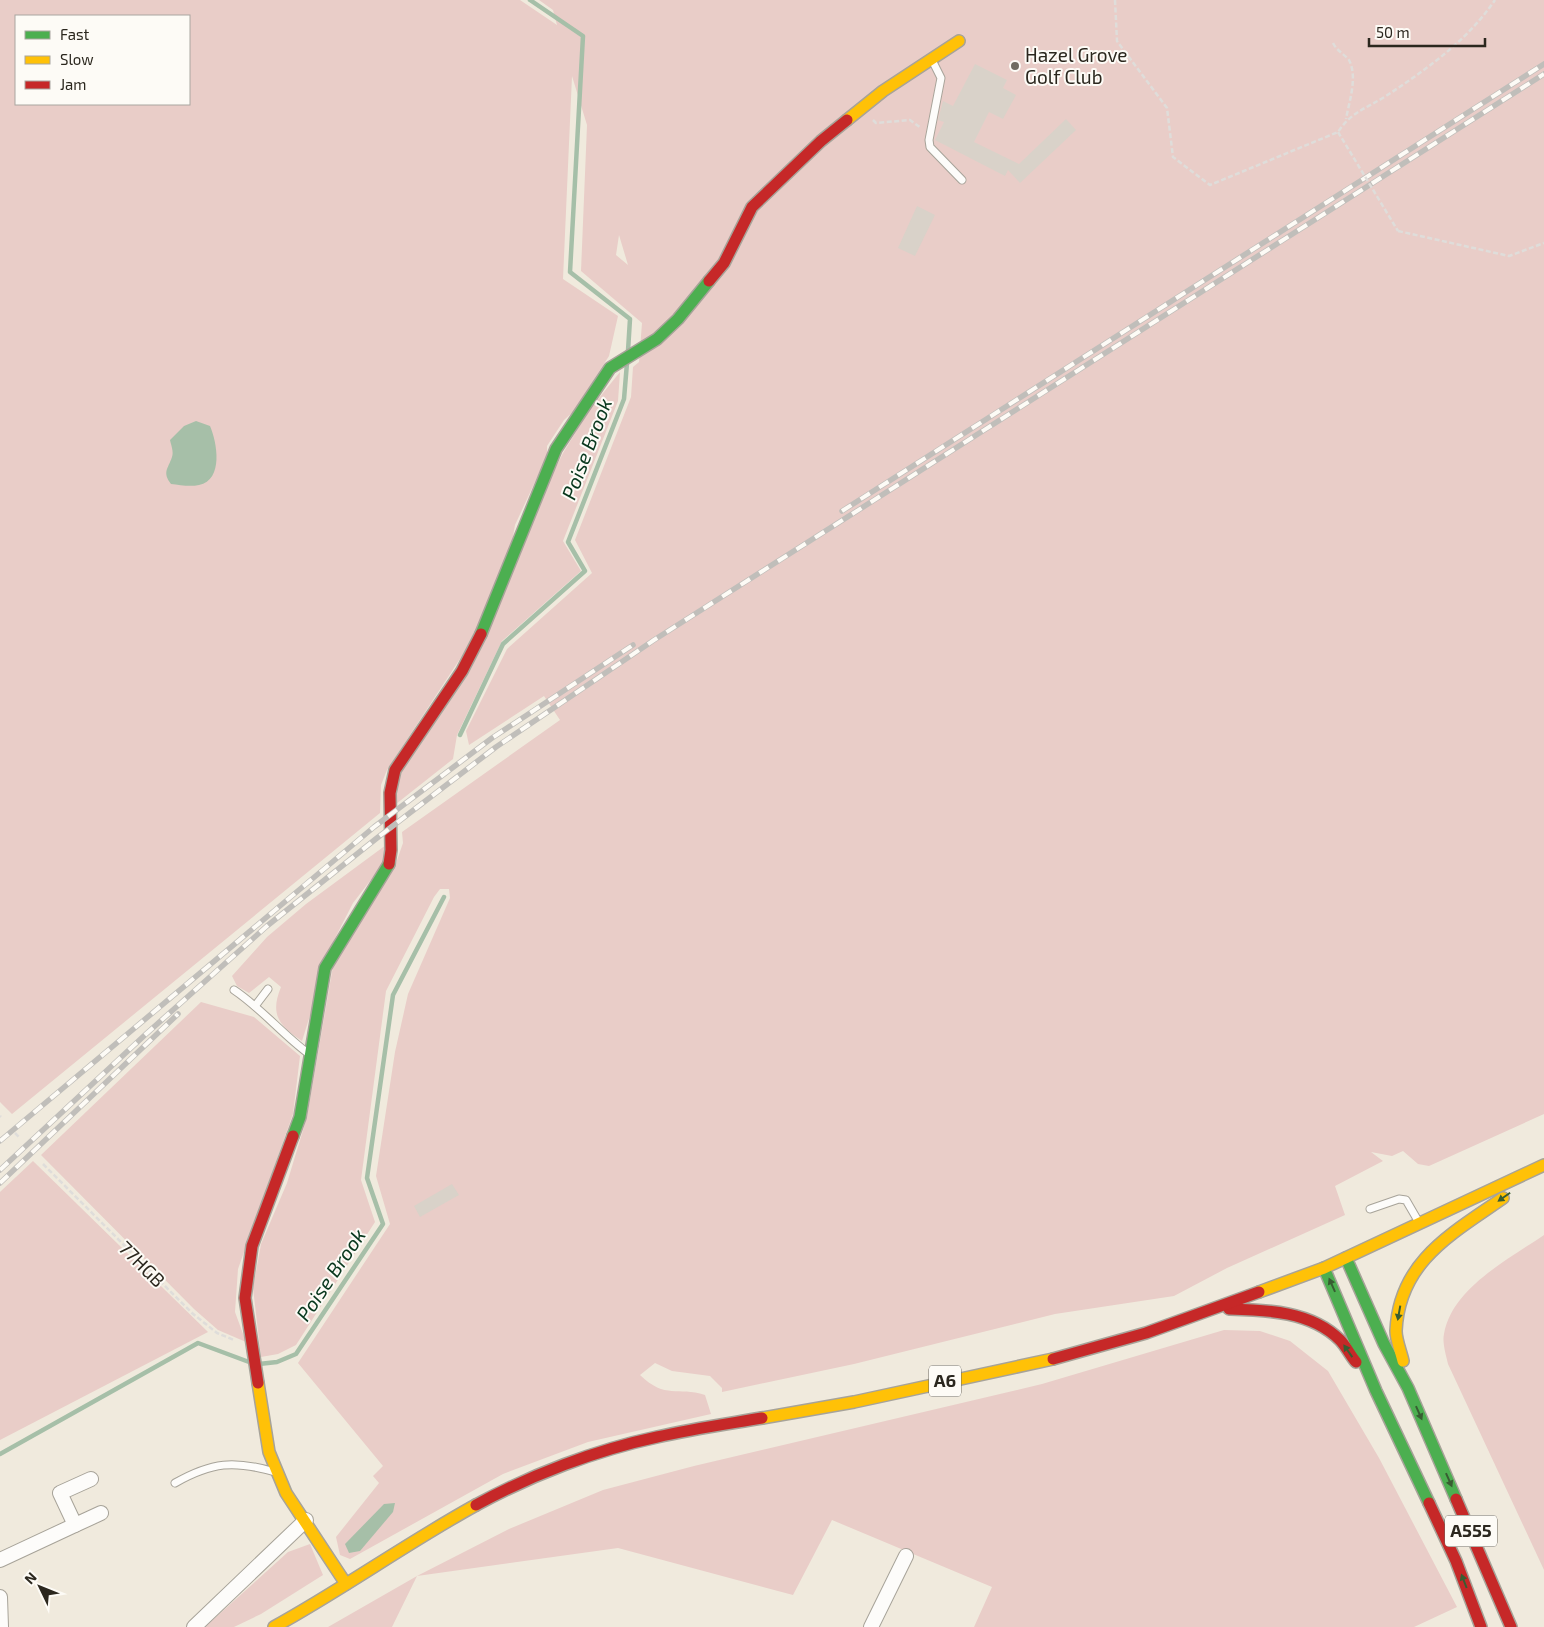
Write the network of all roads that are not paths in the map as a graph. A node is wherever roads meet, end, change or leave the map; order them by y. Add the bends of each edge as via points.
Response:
1 (959, 42) dead end
2 (932, 60) junction
3 (962, 180) dead end
4 (268, 989) dead end
5 (234, 990) dead end
6 (255, 1006) junction
7 (309, 1054) junction
8 (1544, 1167) edge
9 (1370, 1209) dead end
10 (1420, 1224) junction
11 (1346, 1258) junction
12 (1324, 1268) junction
13 (1218, 1308) junction
14 (1408, 1388) junction
15 (1376, 1391) junction
16 (278, 1473) junction
17 (91, 1478) dead end
18 (175, 1483) dead end
19 (101, 1513) dead end
20 (306, 1520) junction
21 (75, 1525) junction
22 (906, 1556) dead end
23 (0, 1560) edge
24 (346, 1584) junction
25 (0, 1597) edge
26 (1, 1627) edge
27 (194, 1627) edge
28 (274, 1627) edge
29 (872, 1627) edge
30 (1481, 1627) edge
31 (1511, 1627) edge

1 - 2 main road
2 - 3 lane via 941,78 929,133 930,147
2 - 7 main road via 860,109 821,141 752,207 715,276 664,333 610,368 556,449 477,644 395,770 388,808 393,844 390,862 325,968
4 - 6 lane
5 - 6 lane
6 - 7 lane
7 - 16 main road via 300,1117 252,1246 245,1298 269,1452
8 - 10 main road, A6
8 -> 14 main road via 1437,1244 1415,1270 1402,1298 1396,1332
9 - 10 lane via 1399,1198 1406,1200
10 - 11 main road, A6
11 - 12 main road, A6
11 - 14 main road, A555 via 1384,1344
12 - 13 main road, A6
15 -> 12 main road, A555
15 -> 13 main road via 1339,1339 1323,1327 1272,1311
13 - 24 main road, A6 via 1083,1352 854,1402 656,1437 591,1456 505,1489 436,1527
14 -> 31 main road, A555
30 -> 15 main road, A555 via 1456,1561
16 - 18 lane via 249,1464 229,1463 194,1472
16 - 20 main road via 286,1493
17 - 21 street via 60,1493
19 - 21 street
20 - 24 main road
20 - 27 street
21 - 23 street
22 - 29 street
24 - 28 main road, A6
25 - 26 street

